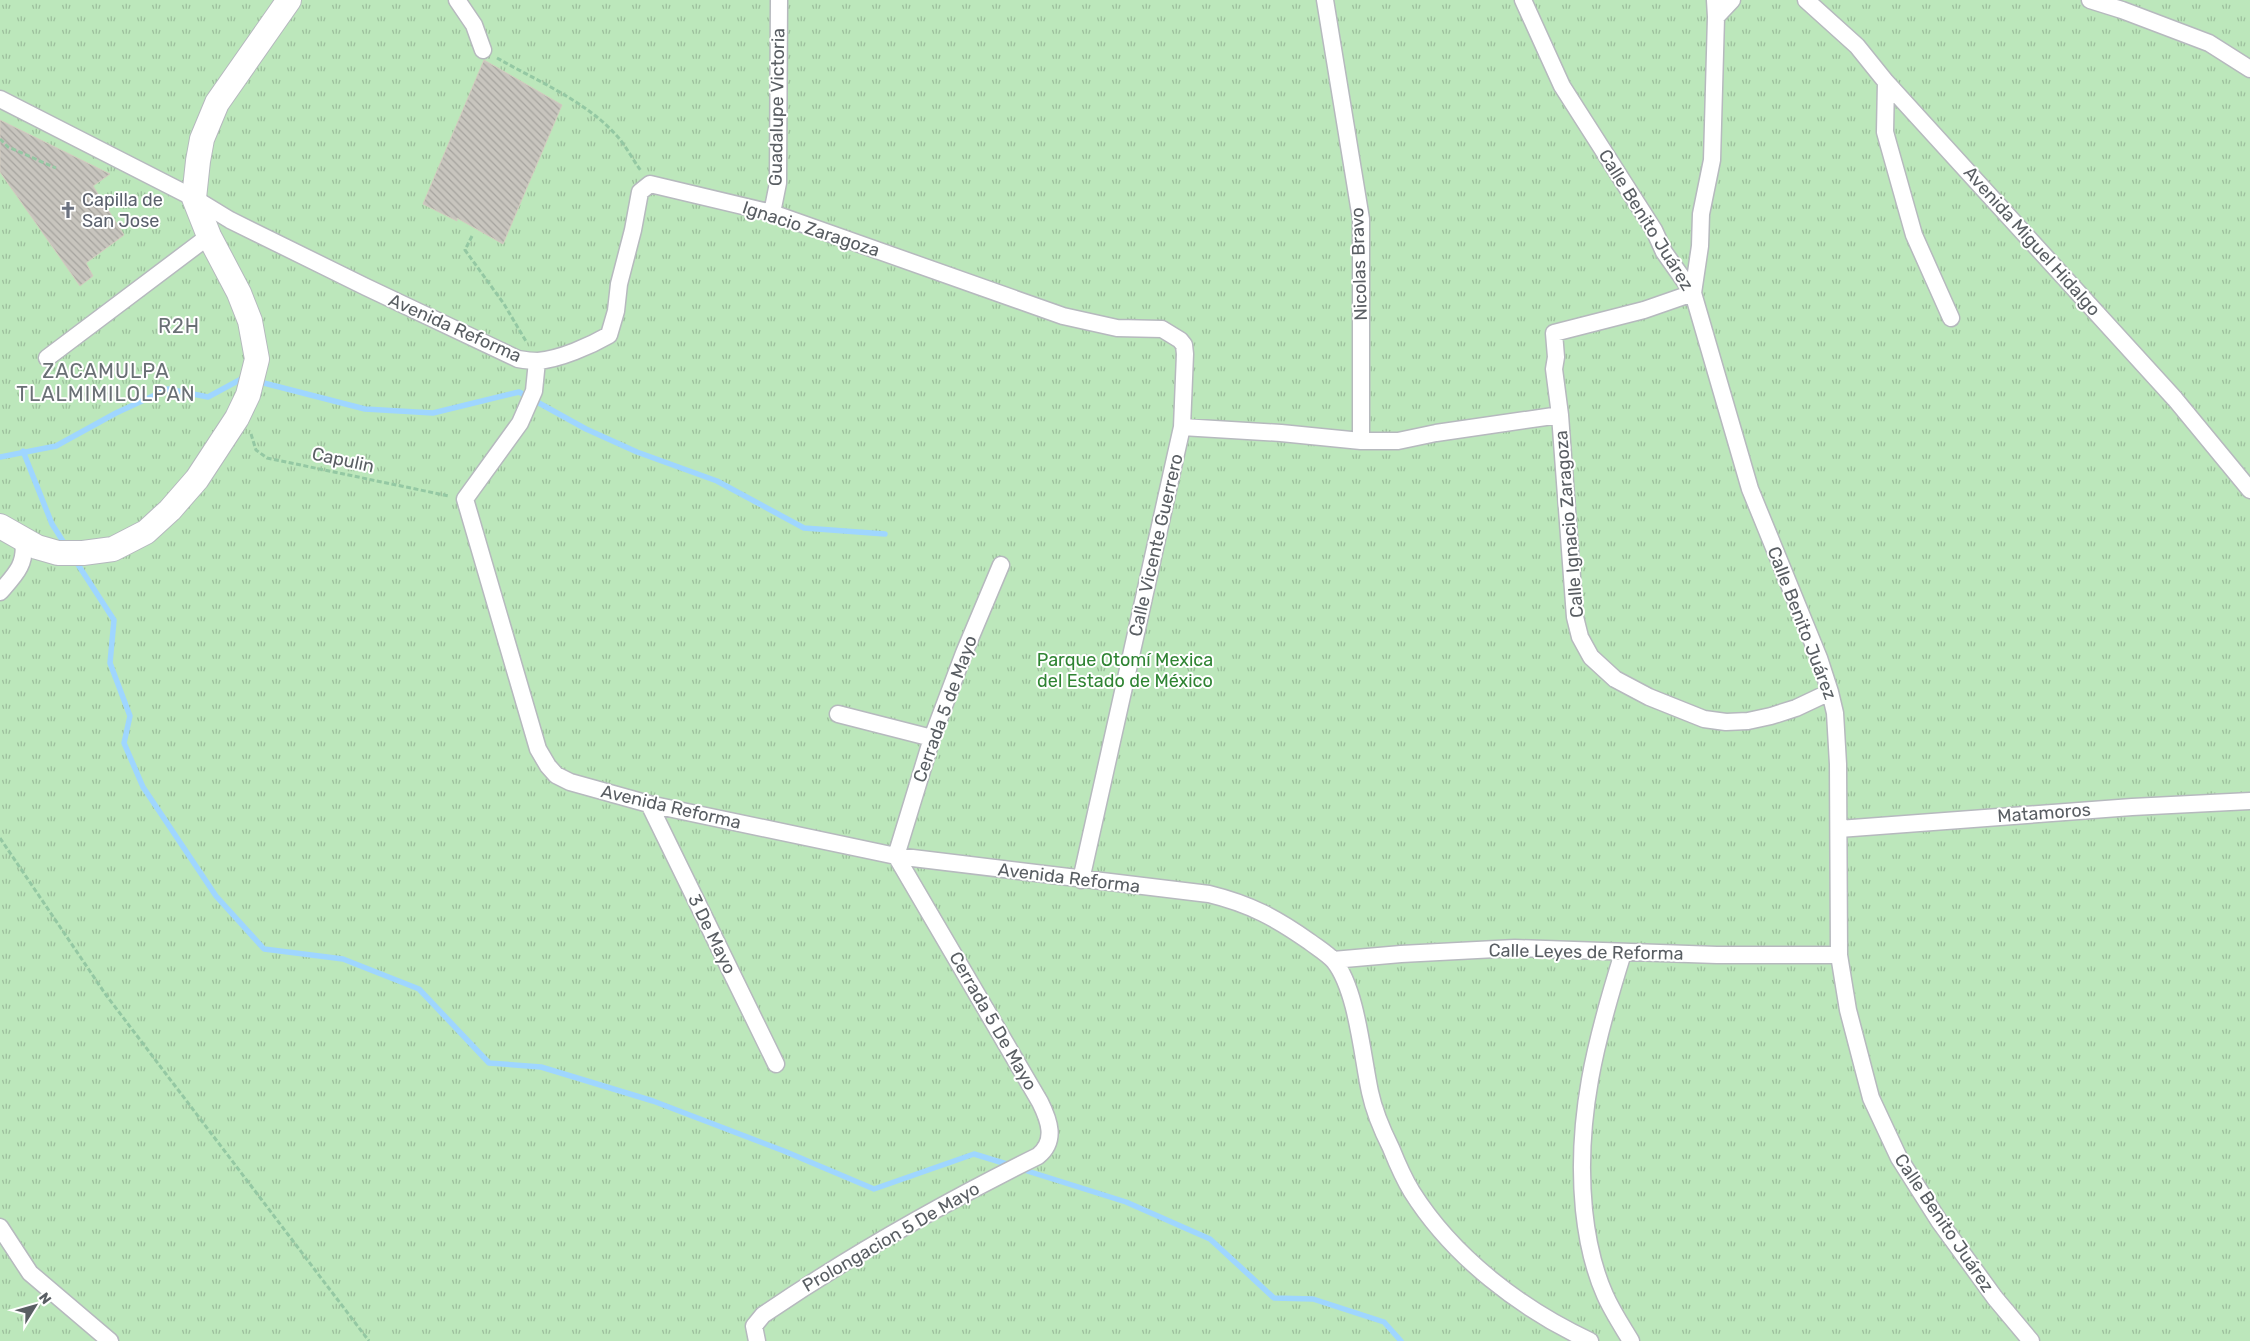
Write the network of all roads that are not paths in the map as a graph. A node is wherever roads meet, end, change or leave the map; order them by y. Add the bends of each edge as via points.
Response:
1 (289, 0) edge
2 (457, 0) edge
3 (779, 0) edge
4 (1325, 0) edge
5 (1523, 0) edge
6 (1715, 0) edge
7 (1732, 0) edge
8 (1806, 0) edge
9 (2090, 0) edge
10 (1716, 17) junction
11 (483, 50) road end
12 (2250, 69) edge
13 (1886, 82) junction
14 (0, 99) edge
15 (194, 198) junction
16 (772, 213) junction
17 (209, 236) junction
18 (1693, 293) junction
19 (1951, 318) dead end
20 (1185, 354) joint
21 (47, 358) dead end
22 (538, 361) junction
23 (1560, 415) junction
24 (1182, 427) junction
25 (1361, 441) junction
26 (2250, 490) edge
27 (0, 526) edge
28 (30, 543) junction
29 (1001, 565) dead end
30 (0, 592) edge
31 (1830, 692) junction
32 (838, 714) dead end
33 (932, 738) junction
34 (2250, 801) edge
35 (649, 804) junction
36 (1839, 828) junction
37 (896, 856) junction
38 (1082, 880) junction
39 (1623, 953) junction
40 (1839, 955) junction
41 (1333, 960) junction
42 (776, 1064) dead end
43 (1004, 1173) joint
44 (0, 1227) edge
45 (110, 1341) edge
46 (757, 1341) edge
47 (1590, 1341) edge
48 (1632, 1341) edge
49 (2031, 1341) edge

1 - 15 main road via 217,104 202,140
2 - 11 street via 474,25
3 - 16 street, Guadalupe Victoria via 778,183
4 - 25 street, Nicolas Bravo via 1361,219
5 - 18 street, Calle Benito Juárez via 1562,86 1654,230 1664,252
6 - 10 street
7 - 10 street
8 - 13 street, Avenida Miguel Hidalgo via 1857,46
9 - 12 street via 2209,43
10 - 18 street via 1712,160 1701,214
13 - 19 street via 1885,132 1914,235
13 - 26 street, Avenida Miguel Hidalgo via 2175,399
14 - 15 street, Avenida Reforma
15 - 17 main road
15 - 22 street, Avenida Reforma via 230,220 366,287 518,359
16 - 20 street, Ignacio Zaragoza via 1063,316 1117,328 1162,329 1180,340
16 - 22 street, Ignacio Zaragoza via 650,184 640,192 609,335 590,346
17 - 21 street
17 - 28 main road via 240,293 250,321 257,358 248,395 237,418 197,479 146,532 113,549 83,553 58,553
18 - 23 street via 1554,333 1554,370
18 - 31 street, Calle Benito Juárez via 1750,489
20 - 24 street, Calle Vicente Guerrero
22 - 35 street, Avenida Reforma via 534,391 520,423 465,499 538,749 548,766 570,782
23 - 25 street, Calle Ignacio Zaragoza via 1398,441
23 - 31 street, Calle Ignacio Zaragoza via 1575,617 1580,637 1598,665 1625,686 1649,697 1704,718 1726,722 1771,716
24 - 25 street, Calle Ignacio Zaragoza
24 - 38 street, Calle Vicente Guerrero
27 - 28 main road
28 - 30 street via 20,567
29 - 33 street, Cerrada 5 de Mayo
31 - 36 street, Calle Benito Juárez via 1837,739
32 - 33 street
33 - 37 street, Cerrada 5 de Mayo
34 - 36 street, Matamoros
35 - 37 street, Avenida Reforma
35 - 42 street, 3 De Mayo
36 - 40 street, Calle Benito Juárez
37 - 38 street, Avenida Reforma
37 - 43 street, Cerrada 5 De Mayo via 1048,1120 1050,1136 1047,1147 1038,1156
38 - 41 street, Avenida Reforma via 1209,894 1234,900 1276,919
39 - 40 street, Calle Leyes de Reforma
39 - 41 street, Calle Leyes de Reforma via 1515,948
39 - 48 street via 1589,1074 1581,1137 1581,1184 1595,1269 1605,1295
40 - 49 street, Calle Benito Juárez via 1860,1060 1872,1098 1899,1158 1939,1221
41 - 47 street, Avenida Reforma via 1353,1006 1370,1094 1380,1124 1416,1198 1445,1236 1478,1268 1535,1311
43 - 46 street, Prolongacion 5 De Mayo via 877,1241 778,1304 755,1322
44 - 45 street via 30,1274

